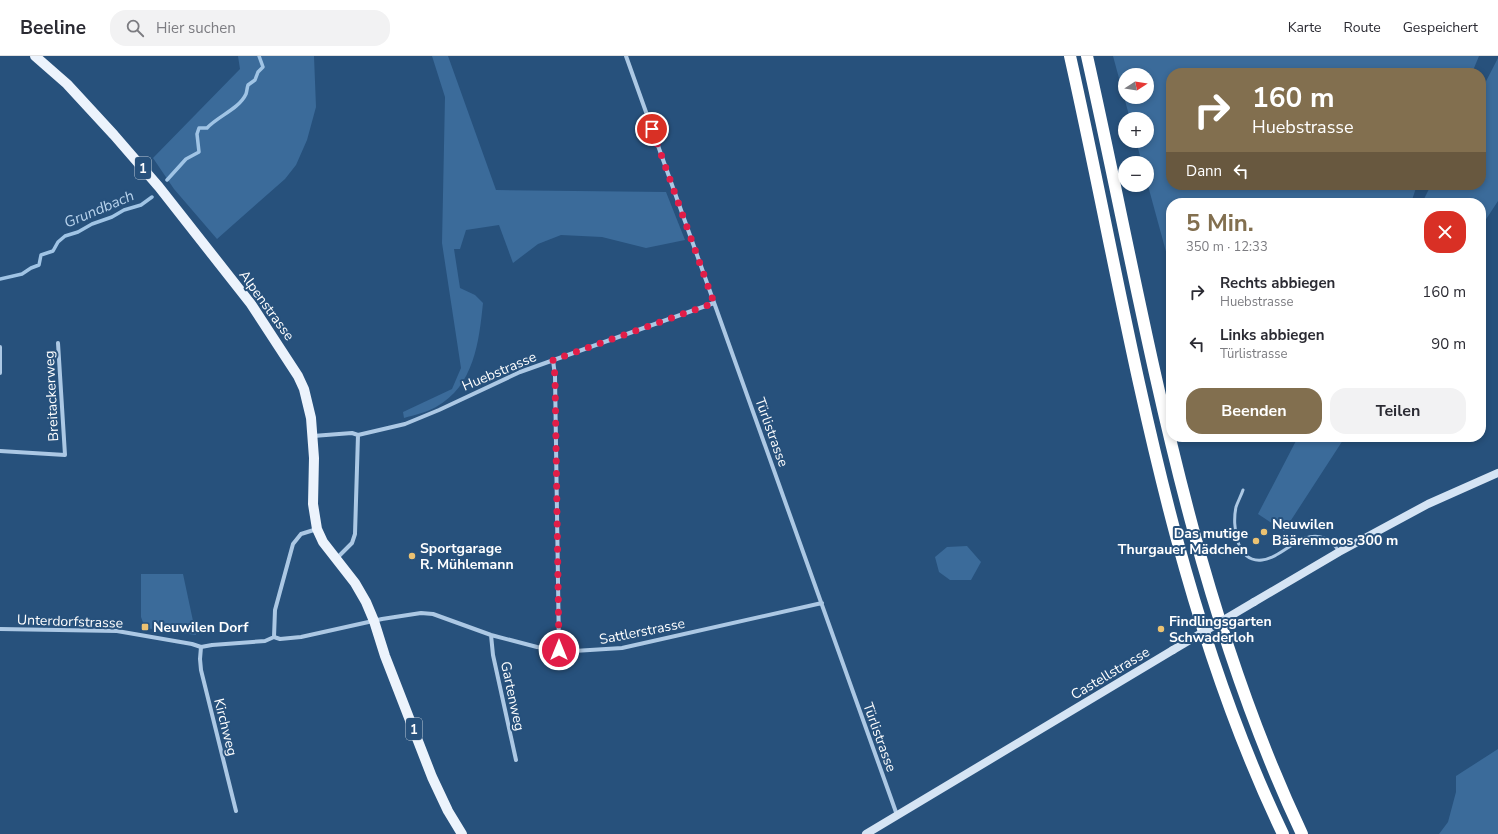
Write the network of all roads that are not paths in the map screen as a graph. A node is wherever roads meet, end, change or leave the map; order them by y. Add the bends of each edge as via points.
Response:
1 (35, 56) edge
2 (626, 56) edge
3 (1070, 56) edge
4 (1088, 56) edge
5 (714, 303) junction
6 (58, 343) dead end
7 (0, 347) edge
8 (553, 360) junction
9 (0, 373) edge
10 (1166, 422) edge
11 (358, 435) junction
12 (313, 436) junction
13 (1171, 442) edge
14 (0, 451) edge
15 (1498, 473) edge
16 (1243, 490) dead end
17 (317, 529) junction
18 (1339, 552) junction
19 (336, 558) junction
20 (822, 603) junction
21 (374, 621) junction
22 (0, 630) edge
23 (491, 635) junction
24 (274, 637) junction
25 (202, 647) junction
26 (559, 650) junction
27 (516, 760) dead end
28 (236, 811) dead end
29 (897, 815) junction
30 (462, 834) edge
31 (866, 834) edge
32 (1283, 834) edge
33 (1302, 834) edge

1 - 12 main road, Alpenstrasse / 1 via 67,84 114,135 177,210 255,310 298,376 308,404
2 - 5 street, Türlistrasse
3 - 32 highway via 1142,397 1182,555 1223,685
4 - 10 highway
5 - 8 street, Huebstrasse
5 - 20 street, Türlistrasse
6 - 14 street, Breitackerweg via 65,455
7 - 9 street
8 - 11 street, Huebstrasse via 502,379 440,410 405,424
8 - 26 street
11 - 12 street, Huebstrasse via 352,433
11 - 19 street via 355,534 350,546
12 - 17 main road, Alpenstrasse / 1 via 313,504
13 - 33 highway via 1216,611 1272,766
15 - 18 street, Castellstrasse via 1428,504
16 - 18 lane via 1236,506 1235,529 1240,546 1248,557 1265,560 1301,540 1314,536 1332,542
17 - 19 main road, Alpenstrasse / 1 via 323,542
17 - 24 street via 301,534 293,544 275,610
18 - 29 street, Castellstrasse, bridge
19 - 21 main road, Alpenstrasse / 1 via 360,591
20 - 26 street, Sattlerstrasse via 622,648 591,651
20 - 29 street, Türlistrasse
21 - 23 street, Sattlerstrasse via 404,615 428,614
21 - 24 street, Unterdorfstrasse via 301,637
21 - 30 main road, 1 via 432,777 445,806
22 - 25 street, Unterdorfstrasse via 117,631
23 - 26 street, Sattlerstrasse
23 - 27 street, Gartenweg via 493,656
24 - 25 street, Unterdorfstrasse via 265,641
25 - 28 street, Kirchweg via 201,670
29 - 31 street, Castellstrasse

